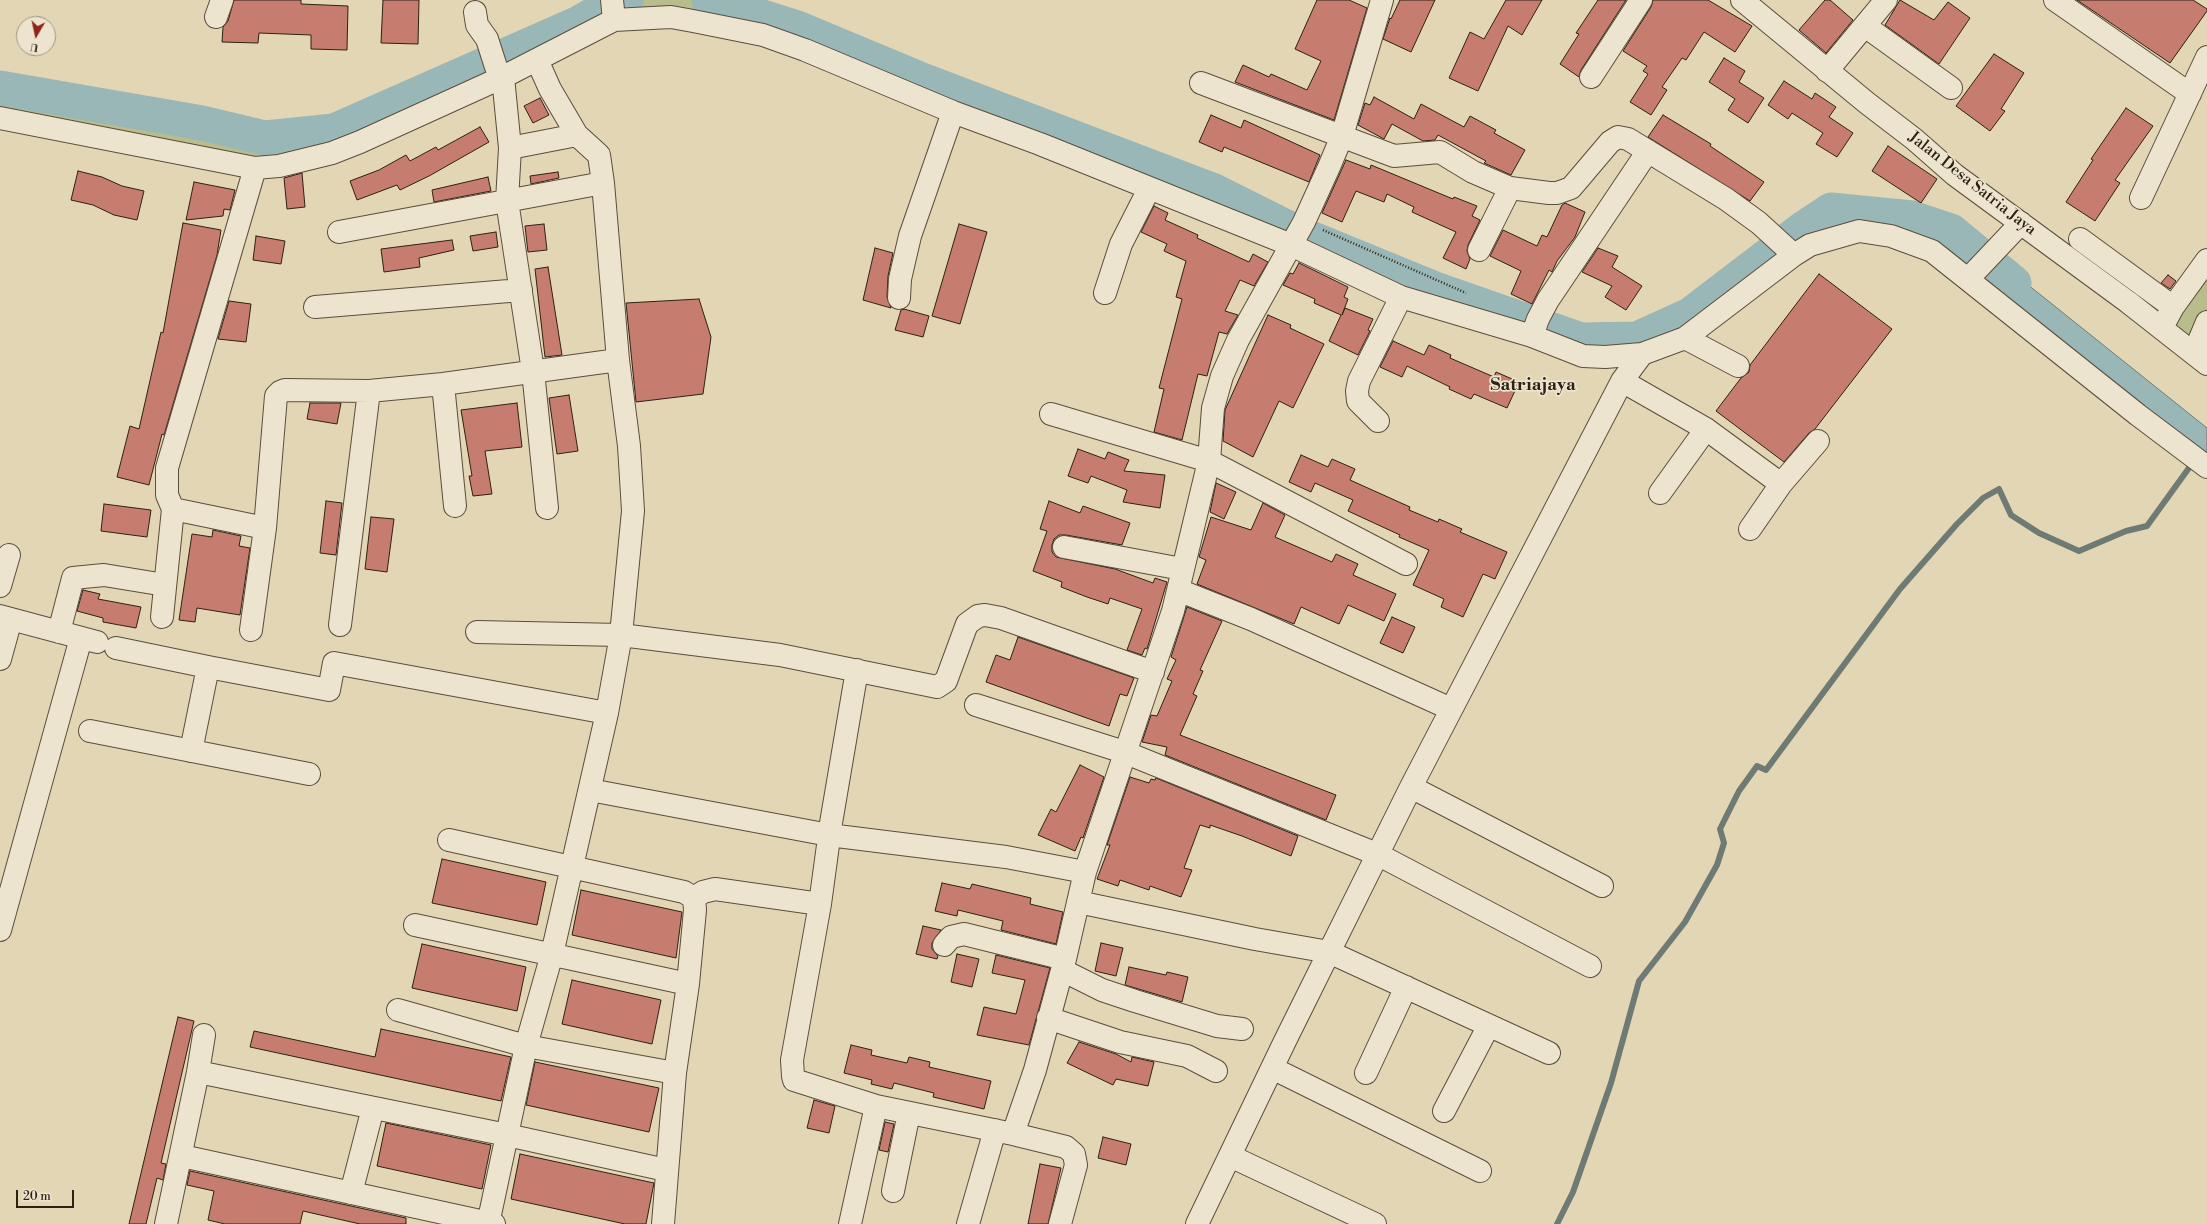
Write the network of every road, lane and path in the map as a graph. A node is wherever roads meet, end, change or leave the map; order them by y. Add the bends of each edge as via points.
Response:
1 (1382, 0) edge
2 (1642, 0) edge
3 (1742, 0) edge
4 (1886, 0) edge
5 (2055, 0) edge
6 (613, 8) edge
7 (475, 12) dead end
8 (1865, 26) junction
9 (2207, 58) edge
10 (537, 60) junction
11 (1827, 71) junction
12 (499, 72) junction
13 (1591, 77) dead end
14 (1201, 83) dead end
15 (1951, 88) dead end
16 (2190, 94) junction
17 (953, 112) junction
18 (0, 118) edge
19 (577, 135) junction
20 (1342, 136) junction
21 (510, 148) junction
22 (1648, 151) junction
23 (255, 168) junction
24 (603, 183) junction
25 (1510, 188) junction
26 (1149, 189) junction
27 (2141, 198) dead end
28 (507, 201) junction
29 (1304, 222) junction
30 (2019, 225) junction
31 (339, 232) dead end
32 (2080, 239) dead end
33 (1292, 245) junction
34 (1479, 250) dead end
35 (1794, 255) junction
36 (2207, 260) edge
37 (1968, 278) junction
38 (521, 290) junction
39 (1105, 293) dead end
40 (1470, 295) dead end
41 (1401, 297) junction
42 (899, 298) dead end
43 (315, 307) dead end
44 (2173, 307) junction
45 (2207, 322) edge
46 (2162, 328) junction
47 (1532, 336) junction
48 (1685, 338) junction
49 (2202, 353) edge
50 (1642, 354) junction
51 (618, 360) junction
52 (1738, 366) dead end
53 (533, 371) junction
54 (1622, 381) junction
55 (443, 384) junction
56 (369, 391) junction
57 (1051, 414) dead end
58 (1378, 421) dead end
59 (1706, 429) junction
60 (1818, 441) dead end
61 (1209, 461) junction
62 (2207, 467) edge
63 (1781, 484) junction
64 (1660, 493) dead end
65 (455, 506) dead end
66 (547, 508) dead end
67 (173, 509) junction
68 (265, 528) junction
69 (1750, 529) dead end
70 (1064, 547) dead end
71 (9, 555) dead end
72 (1406, 564) dead end
73 (1180, 579) junction
74 (165, 585) junction
75 (0, 586) edge
76 (162, 617) dead end
77 (6, 618) edge
78 (340, 625) dead end
79 (251, 630) dead end
80 (59, 632) junction
81 (477, 632) dead end
82 (621, 636) junction
83 (98, 642) junction
84 (0, 659) edge
85 (208, 666) junction
86 (858, 670) junction
87 (1153, 672) junction
88 (976, 705) dead end
89 (1451, 709) junction
90 (607, 713) junction
91 (90, 731) dead end
92 (191, 751) junction
93 (1124, 752) junction
94 (309, 774) dead end
95 (1411, 787) junction
96 (590, 790) junction
97 (829, 834) junction
98 (449, 840) dead end
99 (1379, 855) junction
100 (573, 866) junction
101 (1085, 872) junction
102 (1602, 886) dead end
103 (694, 898) junction
104 (1078, 902) junction
105 (820, 904) junction
106 (415, 925) dead end
107 (0, 930) edge
108 (944, 945) dead end
109 (1329, 952) junction
110 (552, 954) junction
111 (1063, 964) junction
112 (1590, 966) dead end
113 (688, 984) junction
114 (1406, 987) junction
115 (398, 1010) dead end
116 (1048, 1018) junction
117 (1488, 1027) junction
118 (1242, 1029) dead end
119 (204, 1035) dead end
120 (526, 1046) junction
121 (1549, 1053) dead end
122 (1272, 1068) junction
123 (1216, 1071) dead end
124 (198, 1072) junction
125 (675, 1073) junction
126 (1366, 1073) dead end
127 (876, 1106) junction
128 (373, 1108) junction
129 (1444, 1111) dead end
130 (909, 1113) junction
131 (1004, 1132) junction
132 (507, 1135) junction
133 (182, 1156) junction
134 (1230, 1156) junction
135 (666, 1170) junction
136 (1480, 1171) dead end
137 (893, 1191) dead end
138 (351, 1194) junction
139 (166, 1224) edge
140 (490, 1224) edge
141 (663, 1224) edge
142 (850, 1224) edge
143 (968, 1224) edge
144 (1060, 1224) edge
145 (1197, 1224) edge
146 (1375, 1224) edge

1 - 20 street
2 - 13 street
3 - 11 street, Jalan Desa Satria Jaya
4 - 8 street
5 - 16 street
6 - 10 street
6 - 17 street via 763,34
7 - 12 street via 477,25 487,39
8 - 11 street
8 - 15 street
9 - 16 street
10 - 12 street
10 - 19 street via 550,89
11 - 30 street, Jalan Desa Satria Jaya
12 - 21 street
12 - 23 street via 332,153 305,161
14 - 20 street
16 - 27 street
17 - 26 street via 1040,144
17 - 42 street via 910,236 900,279
18 - 23 street
19 - 21 street
19 - 24 street via 599,155
20 - 25 street via 1394,156 1440,152 1473,172
20 - 29 street
21 - 28 street
22 - 25 street via 1628,139 1618,137 1610,142 1571,188 1557,193
22 - 35 street via 1726,199 1759,223
22 - 47 street via 1548,300
23 - 67 street via 166,468 167,495
24 - 28 street
24 - 51 street
25 - 34 street
26 - 33 street
26 - 39 street via 1121,244
28 - 31 street
28 - 38 street
29 - 33 street
29 - 40 path
30 - 37 street
30 - 46 street, Jalan Desa Satria Jaya
32 - 44 street
33 - 41 street
33 - 61 street via 1238,340 1222,376 1213,408
35 - 37 street via 1810,245 1859,231 1891,236 1932,251
35 - 48 street
36 - 44 street
37 - 62 street via 2138,415
38 - 43 street
38 - 53 street
41 - 47 street
41 - 58 street via 1359,381 1357,391 1358,401
44 - 46 street
45 - 49 street
46 - 49 street, Jalan Desa Satria Jaya
47 - 50 street via 1583,356
48 - 50 street
48 - 52 street
50 - 54 street
51 - 53 street
51 - 82 street via 629,446 632,511
53 - 55 street
53 - 66 street
54 - 59 street
54 - 89 street
55 - 56 street
55 - 65 street
56 - 68 street via 285,390 277,394 274,401
56 - 78 street
57 - 61 street
59 - 63 street
59 - 64 street
60 - 63 street
61 - 72 street
61 - 73 street
63 - 69 street
67 - 68 street
67 - 74 street
68 - 79 street
70 - 73 street
71 - 75 street
73 - 87 street
73 - 89 street via 1251,619
74 - 76 street
74 - 80 street via 104,575 73,578
77 - 80 street
77 - 84 street
80 - 83 street
81 - 82 street
82 - 86 street via 780,655
82 - 90 street
83 - 85 street
83 - 107 street
85 - 90 street via 329,690 334,663
85 - 92 street
86 - 87 street via 930,687 940,687 946,681 967,624 978,616 985,615 1002,618
86 - 97 street
87 - 93 street
88 - 93 street
89 - 95 street
90 - 96 street
91 - 92 street
92 - 94 street
93 - 99 street
93 - 101 street
95 - 99 street
95 - 102 street
96 - 97 street
96 - 100 street
97 - 101 street via 1006,857
97 - 105 street
98 - 100 street
99 - 109 street
99 - 112 street
100 - 103 street via 684,892
100 - 110 street
101 - 104 street
103 - 105 street via 715,889
103 - 113 street via 696,910
104 - 109 street
104 - 111 street
105 - 127 street via 792,1060 794,1080
106 - 110 street
108 - 111 street via 951,937 964,934
109 - 114 street
109 - 122 street
110 - 113 street
110 - 120 street
111 - 116 street
111 - 118 street via 1102,990 1217,1026
113 - 125 street
114 - 117 street
114 - 126 street
115 - 120 street
116 - 123 street via 1120,1042 1187,1056
116 - 131 street via 1035,1070
117 - 121 street
117 - 129 street
119 - 124 street
120 - 125 street
120 - 132 street
122 - 134 street
122 - 136 street
124 - 128 street
124 - 133 street
125 - 135 street
127 - 130 street
127 - 142 street
128 - 132 street
128 - 138 street
130 - 131 street
130 - 137 street
131 - 143 street
131 - 144 street via 1066,1147 1074,1154 1076,1165
132 - 135 street
132 - 140 street
133 - 138 street
133 - 139 street
134 - 145 street
134 - 146 street
135 - 141 street
138 - 140 street

